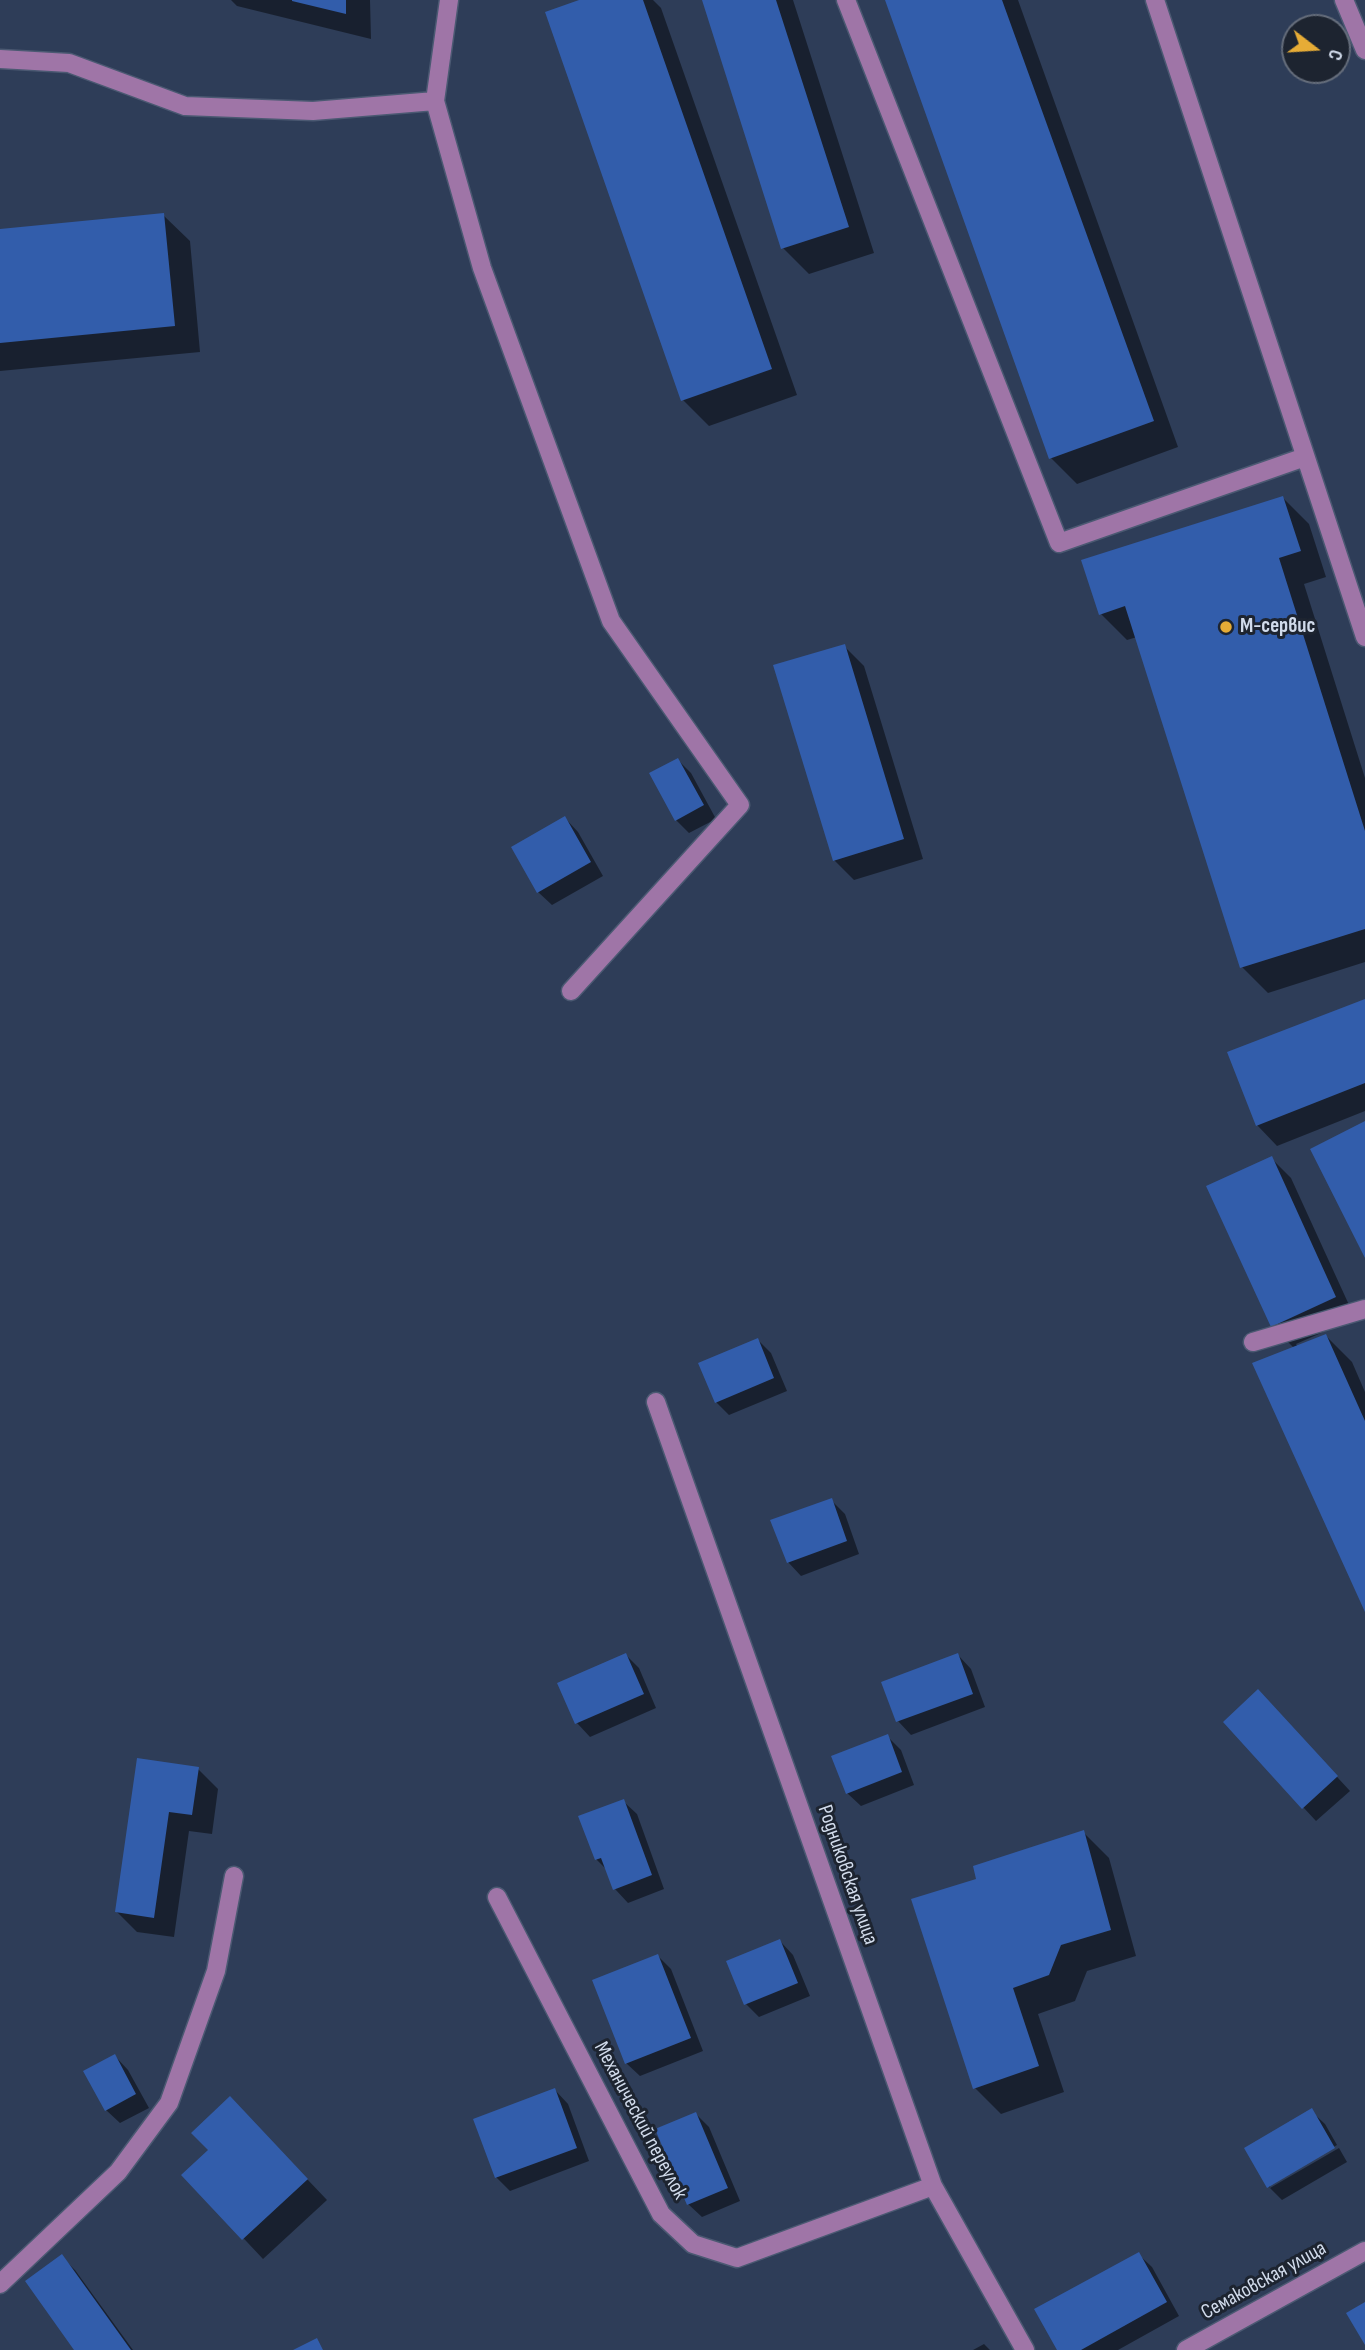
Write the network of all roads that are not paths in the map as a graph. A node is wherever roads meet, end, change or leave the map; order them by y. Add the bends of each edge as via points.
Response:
1 (449, 0) edge
2 (846, 0) edge
3 (1154, 0) edge
4 (1344, 0) edge
5 (1365, 50) edge
6 (0, 59) edge
7 (435, 101) junction
8 (1305, 457) junction
9 (1365, 637) edge
10 (571, 991) dead end
11 (1365, 1309) edge
12 (1253, 1342) dead end
13 (656, 1402) dead end
14 (234, 1876) dead end
15 (497, 1897) dead end
16 (933, 2186) junction
17 (1365, 2251) edge
18 (0, 2284) edge
19 (1025, 2350) edge
20 (1186, 2350) edge

1 - 7 street
2 - 8 street via 1059,543
3 - 8 street
4 - 5 street
6 - 7 street via 69,63 185,106 313,111
7 - 10 street via 482,268 611,621 740,805
8 - 9 street
11 - 12 street
13 - 16 street, Родниковская улица
14 - 18 street via 216,1971 169,2103 118,2172
15 - 16 street, Механический переулок via 661,2214 694,2244 737,2259
16 - 19 street, Родниковская улица
17 - 20 street, Семаковская улица

